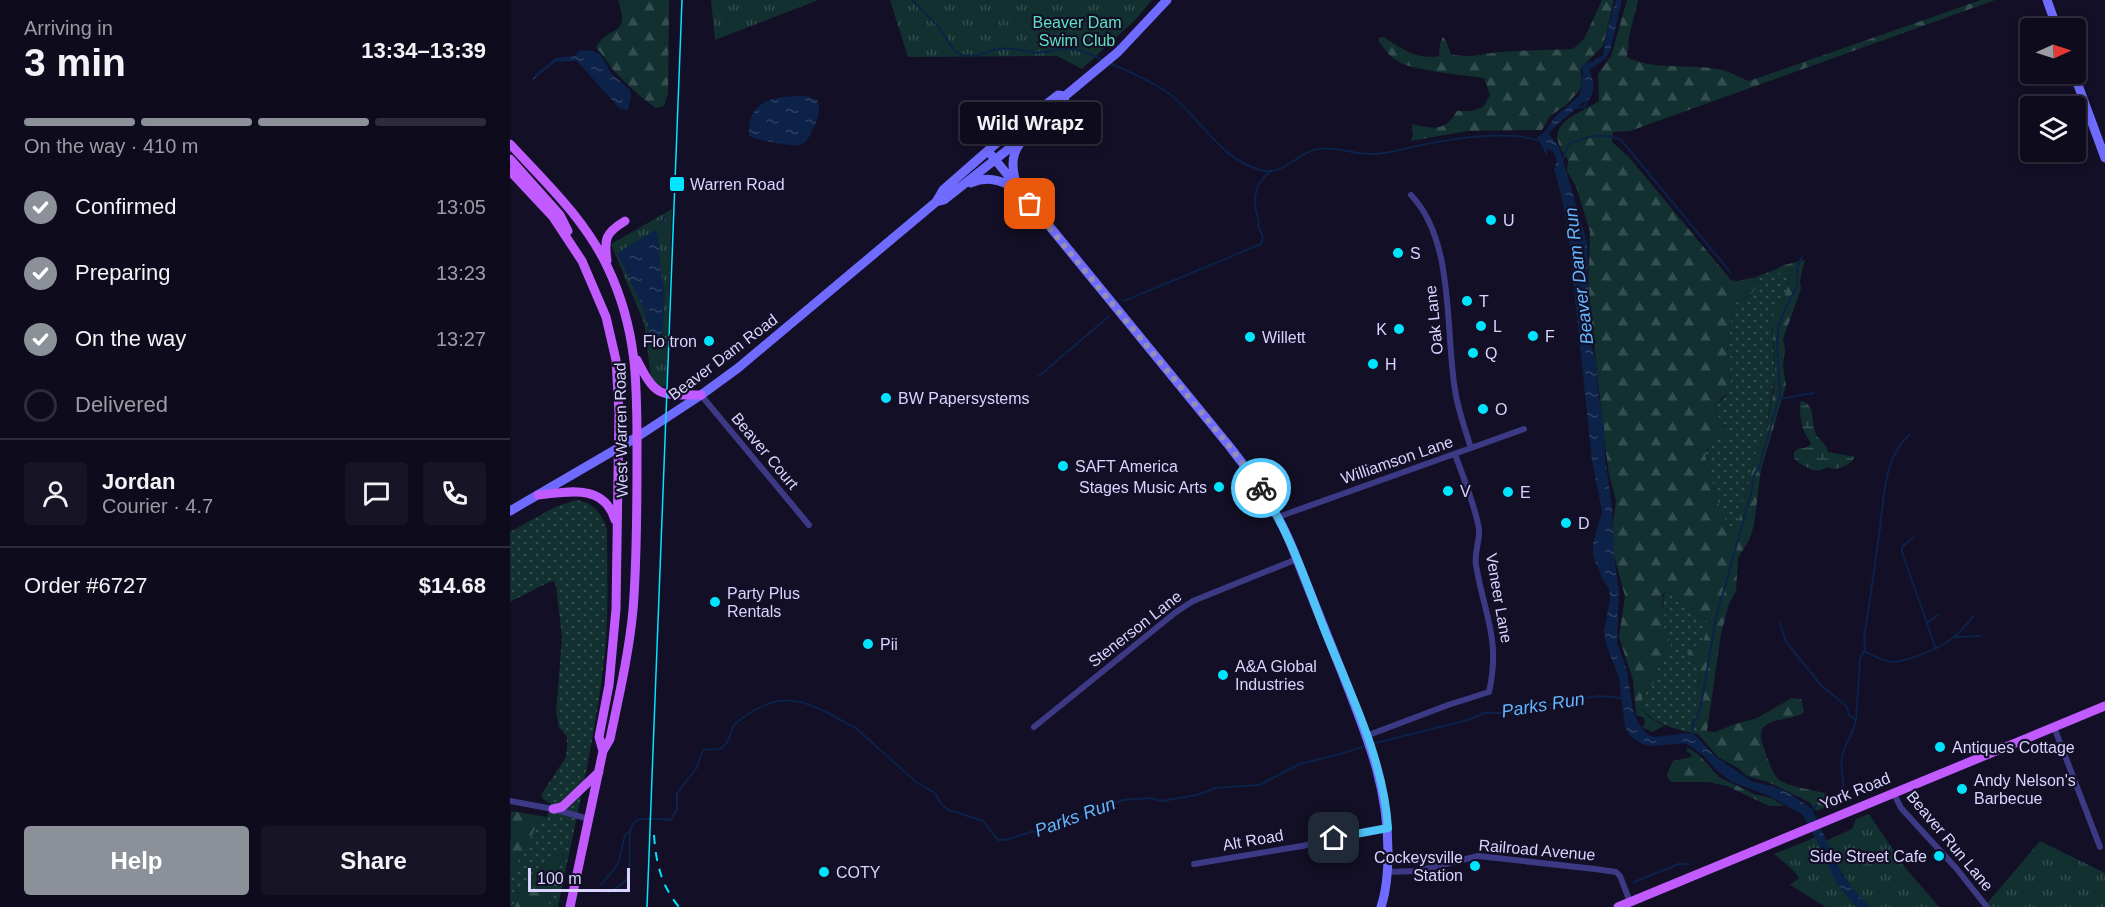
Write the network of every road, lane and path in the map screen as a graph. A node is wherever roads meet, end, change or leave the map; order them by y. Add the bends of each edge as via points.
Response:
1 (1167, 0) edge
2 (2047, 0) edge
3 (2053, 18) edge
4 (2078, 84) edge
5 (1065, 96) junction
6 (1029, 133) junction
7 (2101, 137) edge
8 (510, 144) edge
9 (988, 151) junction
10 (2105, 158) edge
11 (510, 159) edge
12 (996, 161) junction
13 (510, 171) edge
14 (960, 187) junction
15 (1018, 189) junction
16 (1410, 195) dead end
17 (936, 202) junction
18 (625, 221) dead end
19 (582, 261) junction
20 (608, 267) junction
21 (635, 355) junction
22 (701, 395) junction
23 (1524, 429) dead end
24 (637, 437) junction
25 (618, 448) junction
26 (1471, 448) junction
27 (1455, 454) junction
28 (538, 495) junction
29 (510, 511) edge
30 (1278, 516) junction
31 (809, 525) dead end
32 (617, 529) junction
33 (1297, 559) junction
34 (2105, 706) edge
35 (1034, 727) dead end
36 (2054, 727) junction
37 (1369, 742) junction
38 (603, 751) junction
39 (599, 772) junction
40 (1893, 792) junction
41 (510, 801) edge
42 (553, 809) junction
43 (589, 819) junction
44 (1388, 828) junction
45 (2100, 847) dead end
46 (1194, 864) dead end
47 (1387, 872) junction
48 (1630, 902) junction
49 (570, 907) edge
50 (1381, 907) edge
51 (1618, 907) edge
52 (1987, 907) edge

1 - 5 main road, Beaver Dam Road via 1118,52
2 - 3 main road
4 - 7 main road
5 - 6 main road, Beaver Dam Road via 1063,106
5 - 9 main road, Beaver Dam Road via 1058,95
6 - 12 main road, Beaver Dam Road
6 - 15 main road via 1014,155
7 - 10 main road
8 - 20 main road, West Warren Road via 573,212
9 - 12 main road
9 - 17 main road, Beaver Dam Road via 943,190
11 - 19 main road via 560,215
12 - 14 main road, Beaver Dam Road
12 - 15 main road
13 - 19 main road, West Warren Road via 553,217
14 - 15 main road via 987,178
14 - 17 main road, Beaver Dam Road
15 - 30 main road via 1230,447
16 - 26 street, Oak Lane via 1426,214 1441,257 1455,390
17 - 22 main road, Beaver Dam Road
18 - 20 main road via 608,235
19 - 25 main road, West Warren Road via 606,316 616,360
20 - 21 main road, West Warren Road
21 - 22 main road via 652,387 661,392
21 - 24 main road, West Warren Road
22 - 24 main road, Beaver Dam Road
22 - 31 street, Beaver Court
23 - 26 street, Williamson Lane
24 - 25 main road, Beaver Dam Road
24 - 38 main road, West Warren Road via 633,610 616,712 610,740
25 - 28 main road, Beaver Dam Road
25 - 32 main road, West Warren Road
26 - 27 street, Williamson Lane
27 - 30 street, Williamson Lane
27 - 37 street, Veneer Lane via 1478,525 1476,564 1493,634 1489,692 1448,705
28 - 29 main road, Beaver Dam Road
28 - 32 main road via 576,491 595,495 612,509
30 - 33 main road
32 - 38 main road, West Warren Road via 615,633 599,737
33 - 35 street, Stenerson Lane via 1176,612
33 - 37 main road
34 - 36 main road, York Road
36 - 40 main road, York Road
36 - 45 street
37 - 44 main road
38 - 39 main road, West Warren Road
39 - 42 main road via 562,807
39 - 43 main road, West Warren Road
40 - 48 main road, York Road
40 - 52 street, Beaver Run Lane via 1901,808
41 - 42 street
42 - 43 street
43 - 49 main road, West Warren Road
44 - 46 street, Alt Road
44 - 47 main road
47 - 48 street, Railroad Avenue via 1428,869 1478,856 1601,869 1620,876
47 - 50 main road
48 - 51 main road, York Road

